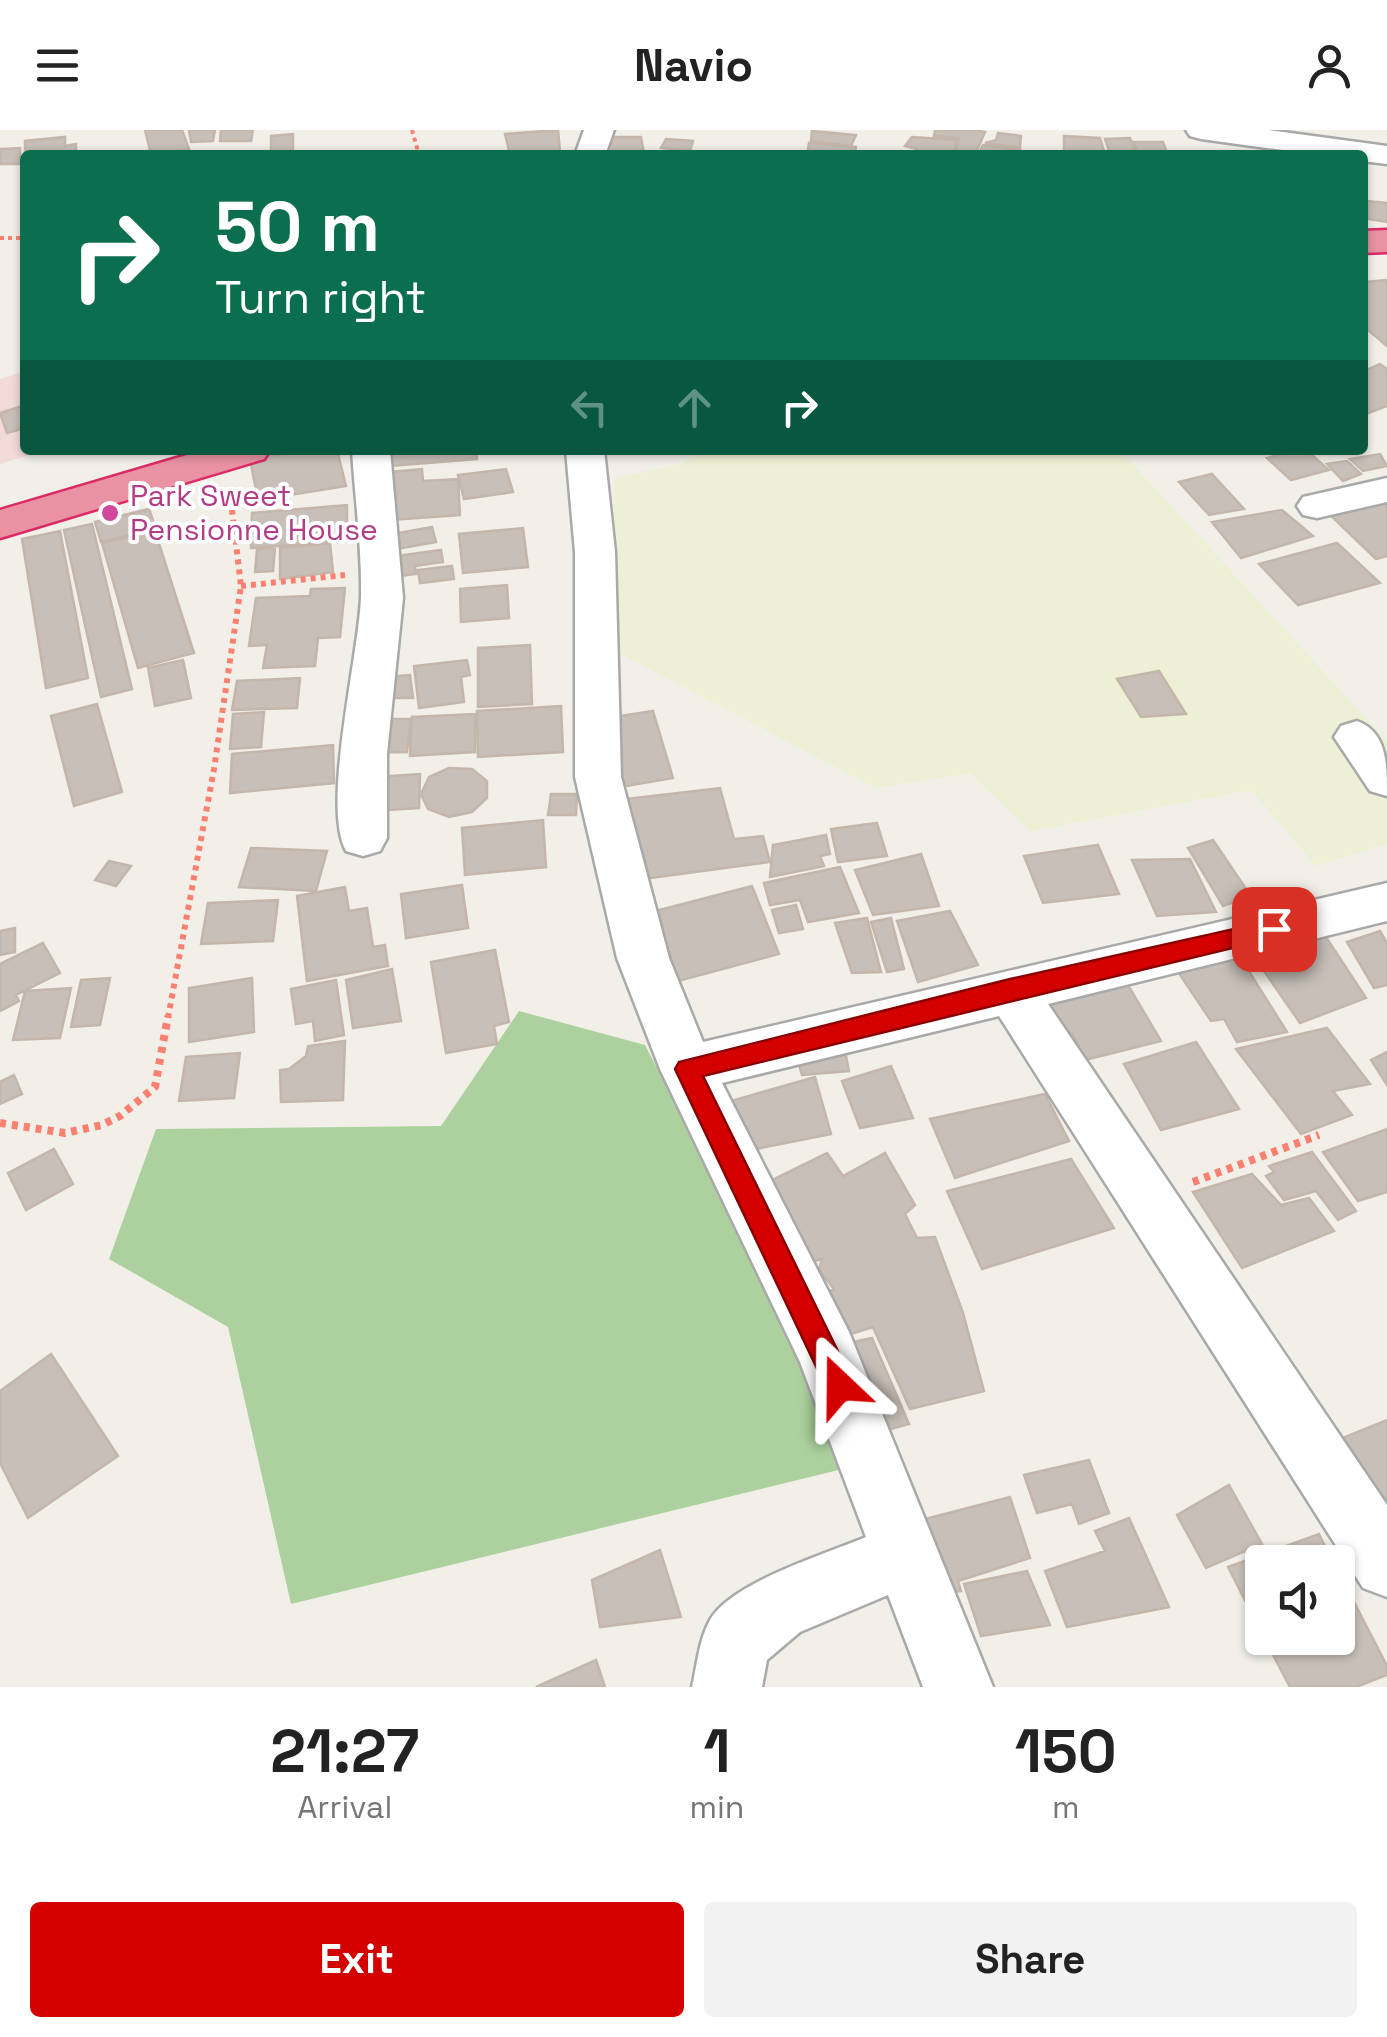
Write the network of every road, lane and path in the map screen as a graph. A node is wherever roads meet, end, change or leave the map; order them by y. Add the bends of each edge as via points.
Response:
1 (1201, 130) edge
2 (1350, 150) edge
3 (105, 455) edge
4 (230, 455) edge
5 (237, 455) edge
6 (371, 455) edge
7 (585, 455) edge
8 (0, 490) edge
9 (1387, 490) edge
10 (1317, 506) dead end
11 (0, 524) edge
12 (379, 572) junction
13 (242, 586) junction
14 (1357, 737) dead end
15 (1387, 779) edge
16 (362, 838) dead end
17 (1387, 902) edge
18 (1010, 989) junction
19 (688, 1069) junction
20 (0, 1123) edge
21 (1318, 1135) dead end
22 (1149, 1198) junction
23 (906, 1554) junction
24 (1387, 1564) edge
25 (726, 1687) edge
26 (958, 1687) edge

1 - 2 street
3 - 8 highway
4 - 11 highway
5 - 13 path
6 - 12 street
7 - 19 street via 595,552 598,777 643,958
9 - 10 street
12 - 13 path
12 - 16 street
13 - 20 path via 154,1087 130,1114 100,1128 44,1134
14 - 15 street
17 - 18 street
18 - 19 street
18 - 22 street
19 - 23 street via 827,1352
21 - 22 path
22 - 24 street
23 - 25 street via 776,1608 736,1641
23 - 26 street

